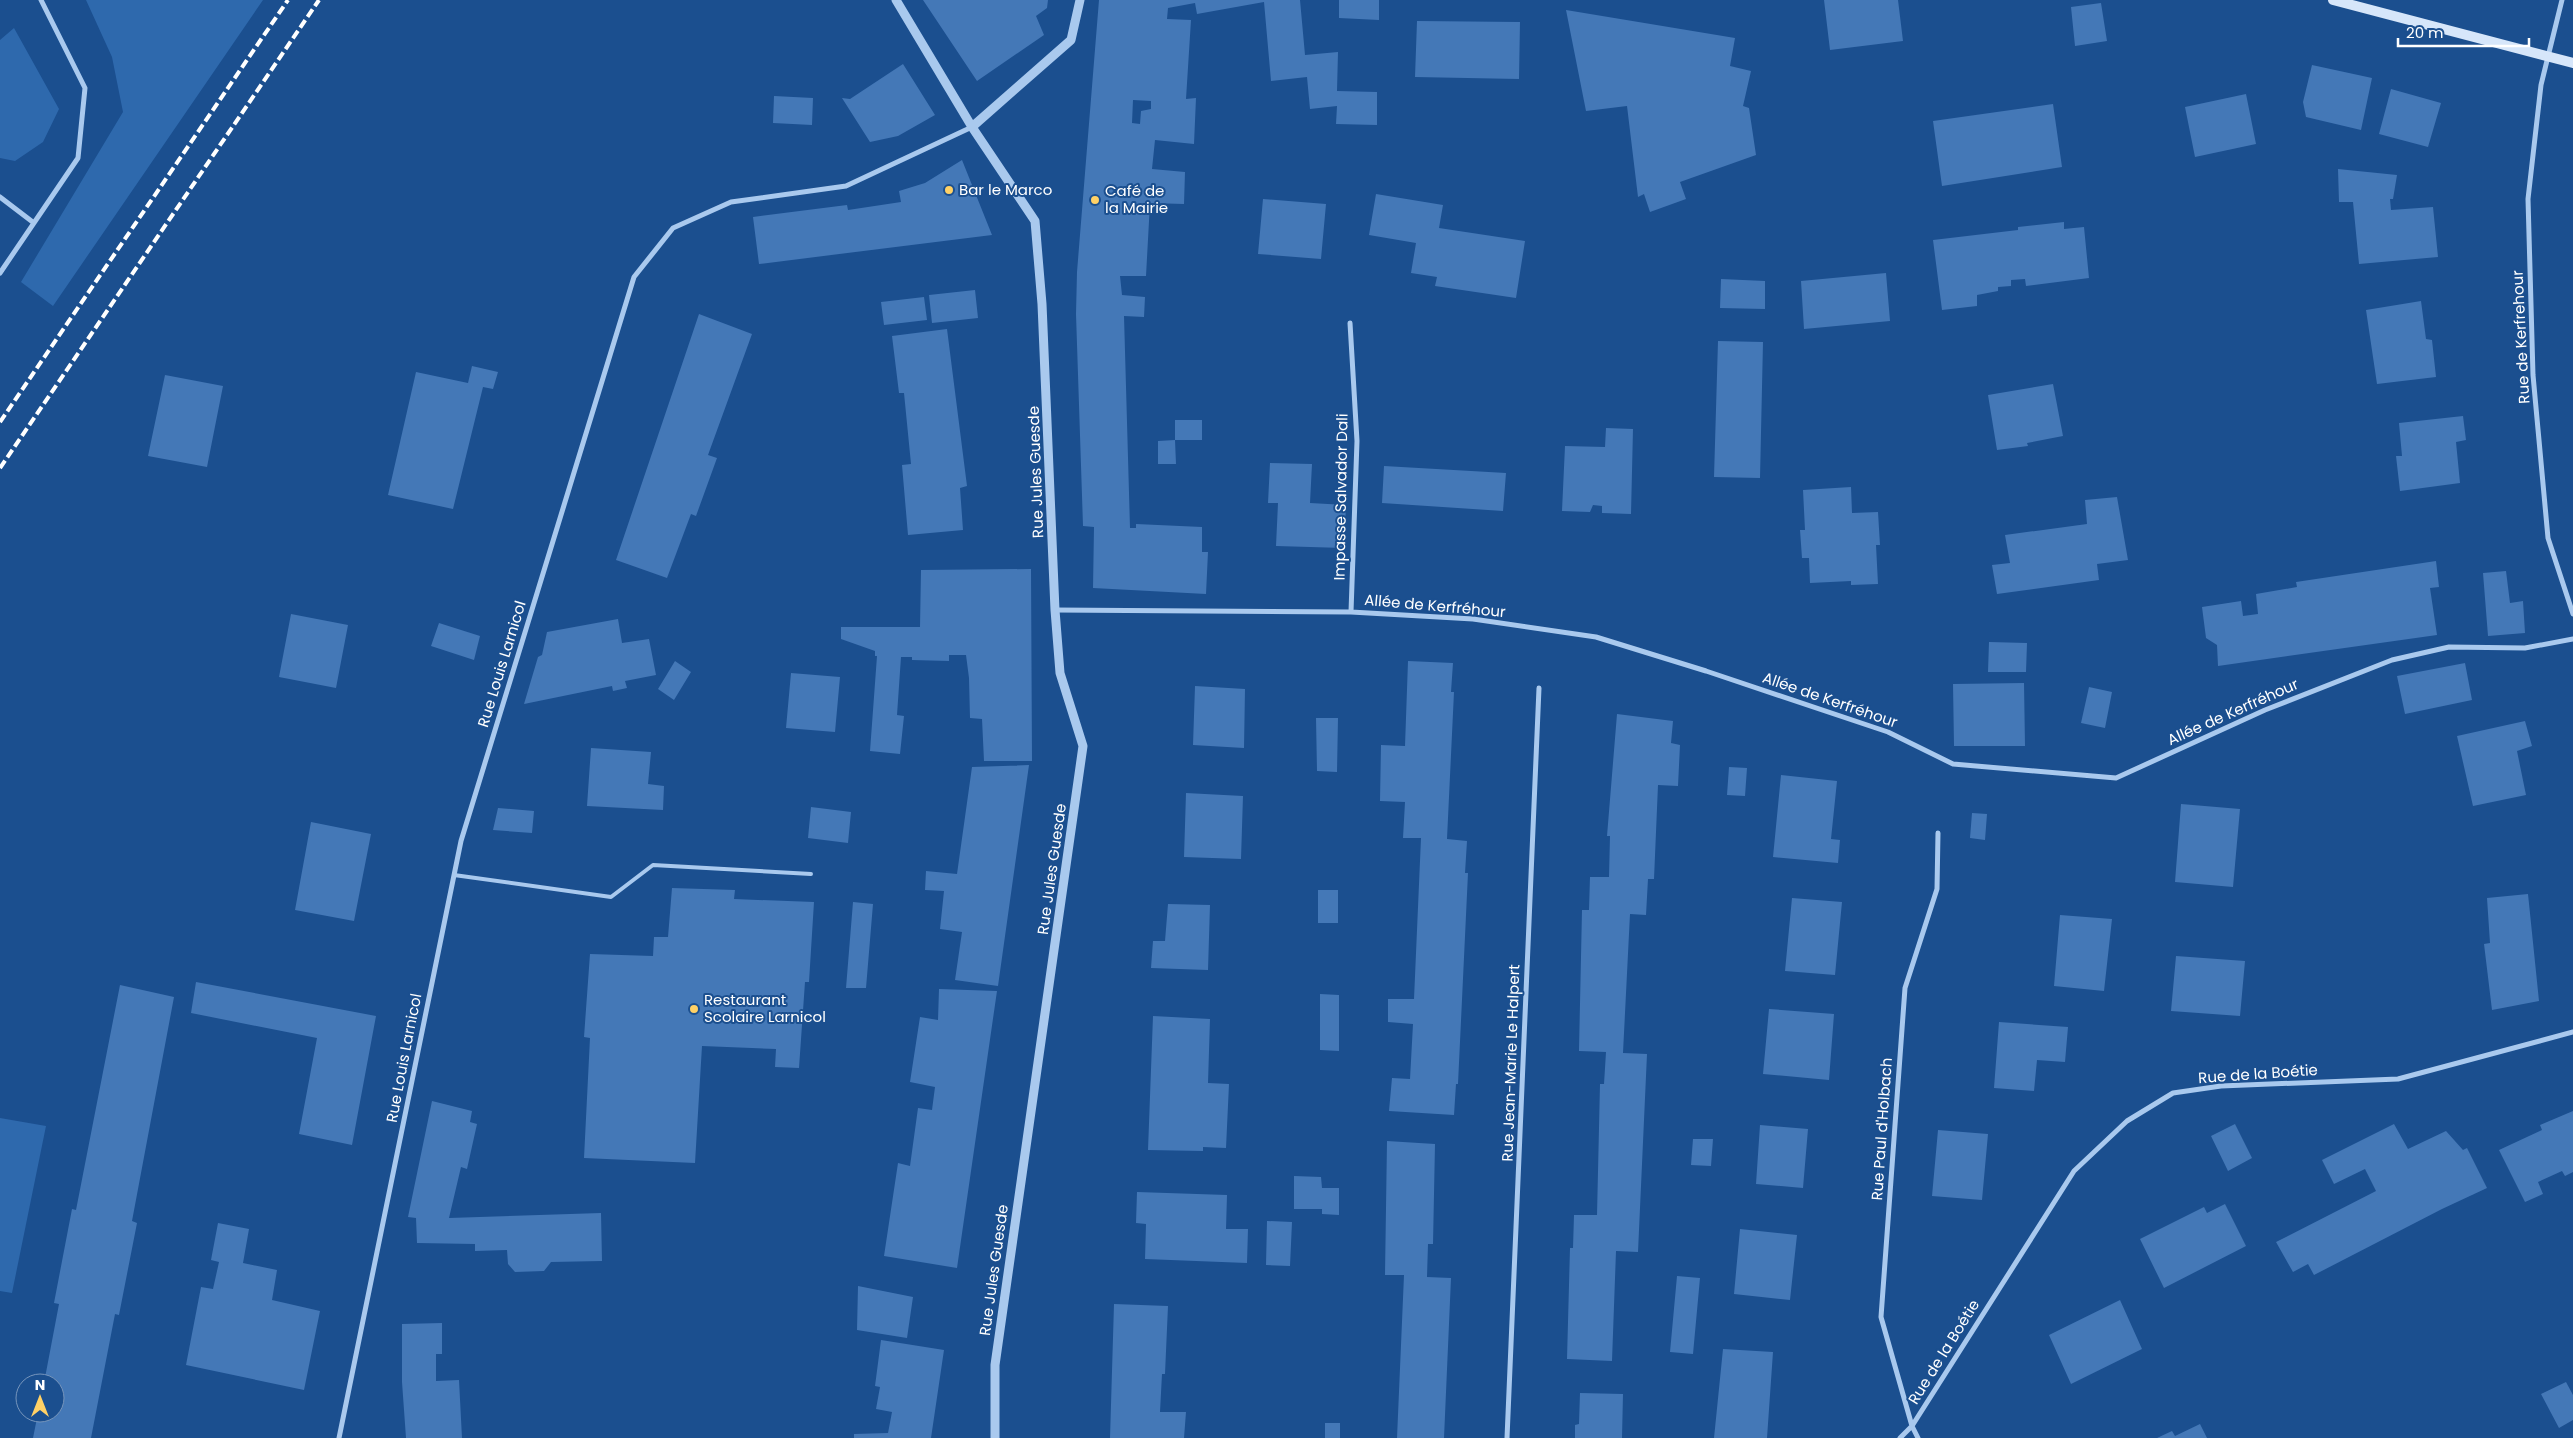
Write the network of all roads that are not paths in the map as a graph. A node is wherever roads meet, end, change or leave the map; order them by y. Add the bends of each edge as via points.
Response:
1 (41, 0) edge
2 (896, 0) edge
3 (1080, 0) edge
4 (2333, 0) edge
5 (2562, 0) edge
6 (2549, 56) junction
7 (2573, 63) edge
8 (972, 127) junction
9 (0, 197) edge
10 (34, 223) junction
11 (0, 273) edge
12 (1350, 323) dead end
13 (1055, 610) junction
14 (1351, 612) junction
15 (2573, 614) edge
16 (2573, 639) edge
17 (1539, 688) dead end
18 (1938, 833) dead end
19 (812, 874) dead end
20 (454, 875) junction
21 (2573, 1032) edge
22 (1912, 1426) junction
23 (339, 1438) edge
24 (995, 1438) edge
25 (1507, 1438) edge
26 (1900, 1438) edge
27 (1918, 1438) edge

1 - 10 street via 84,88 78,158
2 - 8 street
3 - 8 street via 1071,40
4 - 6 main road
5 - 6 street, Rue de Kerfrehour
6 - 7 main road
6 - 15 street, Rue de Kerfrehour via 2541,84 2528,199 2533,375 2548,538
8 - 13 street, Rue Jules Guesde via 1035,221 1042,304
8 - 20 street, Rue Louis Larnicol via 846,186 731,202 673,228 634,277 461,841
9 - 10 street
10 - 11 street
12 - 14 street, Impasse Salvador Dali via 1357,441
13 - 14 street, Allée de Kerfréhour
13 - 24 street, Rue Jules Guesde via 1060,673 1083,746 995,1365
14 - 16 street, Allée de Kerfréhour via 1473,619 1596,637 1888,732 1954,764 2116,778 2265,710 2392,660 2450,647 2525,648
17 - 25 street, Rue Jean-Marie Le Halpert
18 - 22 street, Rue Paul d'Holbach via 1937,889 1905,988 1881,1317
19 - 20 lane via 653,865 611,897
20 - 23 street, Rue Louis Larnicol
21 - 22 street, Rue de la Boétie via 2398,1079 2222,1086 2173,1093 2127,1121 2074,1171
22 - 26 street, Rue de la Boétie
22 - 27 street, Rue Paul d'Holbach

